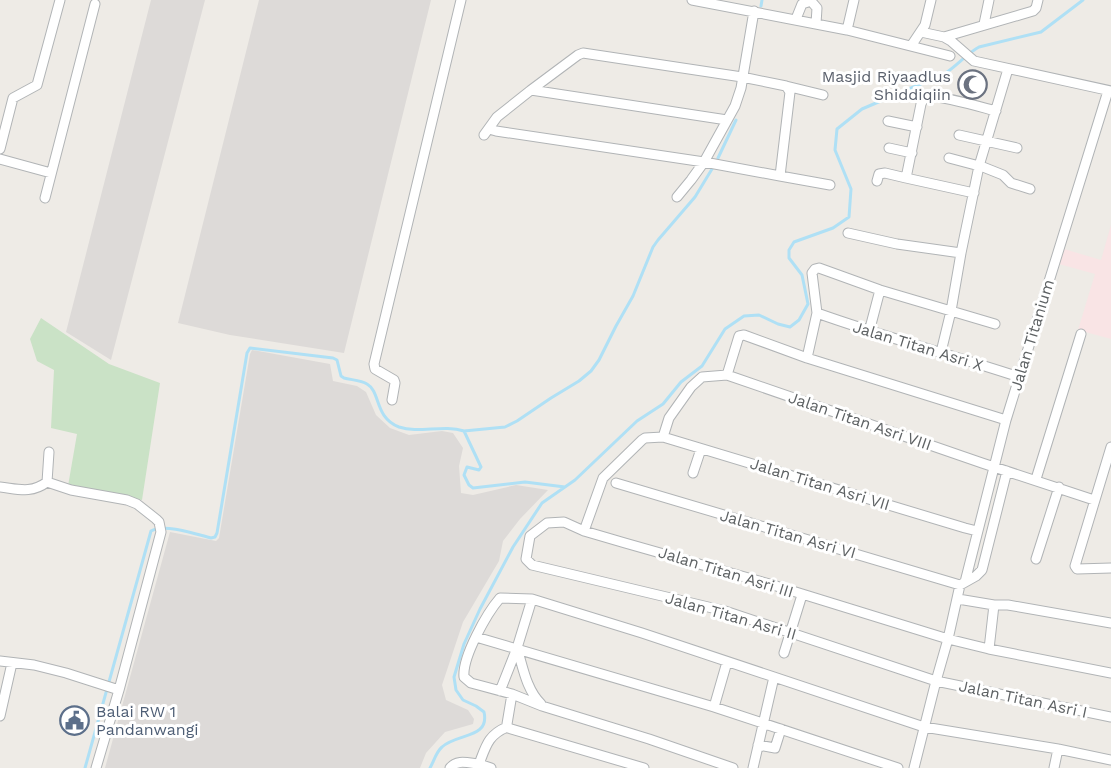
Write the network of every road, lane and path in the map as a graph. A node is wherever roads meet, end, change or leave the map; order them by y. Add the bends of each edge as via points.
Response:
1 (60, 0) edge
2 (462, 0) edge
3 (692, 0) edge
4 (854, 0) edge
5 (931, 0) edge
6 (989, 0) edge
7 (1038, 0) edge
8 (811, 1) edge
9 (95, 4) dead end
10 (754, 11) junction
11 (796, 19) junction
12 (816, 24) junction
13 (984, 24) junction
14 (847, 30) junction
15 (921, 32) junction
16 (947, 39) junction
17 (911, 46) junction
18 (939, 54) junction
19 (950, 56) dead end
20 (1008, 69) junction
21 (742, 78) junction
22 (786, 86) junction
23 (531, 90) junction
24 (1109, 91) edge
25 (823, 95) dead end
26 (996, 111) junction
27 (728, 120) junction
28 (888, 121) dead end
29 (917, 127) junction
30 (959, 135) dead end
31 (987, 141) junction
32 (889, 148) dead end
33 (1017, 148) dead end
34 (0, 149) edge
35 (912, 153) junction
36 (949, 158) dead end
37 (0, 159) edge
38 (704, 162) junction
39 (979, 166) junction
40 (51, 173) junction
41 (780, 176) junction
42 (906, 178) junction
43 (877, 181) dead end
44 (830, 185) dead end
45 (1030, 189) dead end
46 (974, 193) junction
47 (677, 197) dead end
48 (45, 198) dead end
49 (848, 233) dead end
50 (961, 253) junction
51 (880, 290) junction
52 (951, 311) junction
53 (817, 313) junction
54 (994, 324) dead end
55 (869, 332) junction
56 (1081, 334) dead end
57 (941, 352) junction
58 (807, 358) junction
59 (727, 375) junction
60 (1019, 377) junction
61 (392, 400) dead end
62 (1006, 420) junction
63 (663, 437) junction
64 (1111, 447) edge
65 (701, 449) junction
66 (49, 452) dead end
67 (994, 467) junction
68 (1007, 471) junction
69 (693, 473) dead end
70 (1035, 479) junction
71 (47, 482) junction
72 (616, 483) dead end
73 (0, 487) edge
74 (1059, 488) junction
75 (1094, 500) junction
76 (584, 531) junction
77 (977, 531) junction
78 (526, 559) joint
79 (1036, 559) dead end
80 (1111, 568) edge
81 (963, 584) junction
82 (802, 595) junction
83 (532, 599) junction
84 (958, 599) junction
85 (994, 605) junction
86 (1111, 623) edge
87 (790, 633) junction
88 (476, 637) junction
89 (948, 639) junction
90 (517, 648) junction
91 (988, 649) junction
92 (784, 653) dead end
93 (0, 661) edge
94 (727, 662) junction
95 (12, 663) junction
96 (1111, 674) edge
97 (774, 677) junction
98 (936, 681) junction
99 (112, 688) junction
100 (500, 691) junction
101 (512, 694) junction
102 (542, 706) junction
103 (714, 707) junction
104 (0, 716) edge
105 (1111, 717) edge
106 (763, 723) junction
107 (507, 727) junction
108 (924, 727) junction
109 (781, 729) junction
110 (758, 745) junction
111 (1058, 749) junction
112 (1111, 760) edge
113 (478, 766) edge
114 (728, 767) edge
115 (96, 768) edge
116 (450, 768) edge
117 (491, 768) edge
118 (644, 768) edge
119 (753, 768) edge
120 (898, 768) edge
121 (915, 768) edge
122 (1054, 768) edge

1 - 34 street via 37,85 13,98
2 - 61 street via 374,364 375,369 394,380
3 - 10 street
4 - 14 street
5 - 15 street
6 - 13 street
7 - 13 street via 1033,11
8 - 11 street via 802,4
8 - 12 street via 818,8
9 - 40 street
10 - 11 street
10 - 21 street
11 - 12 street
12 - 14 street
13 - 16 street
14 - 17 street
15 - 16 street
15 - 17 street
16 - 18 street
16 - 20 street via 974,62
17 - 18 street
18 - 19 street
20 - 24 street
20 - 26 street
21 - 22 street
21 - 23 street via 583,53
21 - 27 street
22 - 25 street
22 - 41 street via 790,92
23 - 27 street
23 - 38 street via 486,132
24 - 60 street, Jalan Titanium
26 - 29 street via 928,97 921,104
26 - 31 street
27 - 38 street
28 - 29 street
29 - 35 street
30 - 31 street
31 - 33 street
31 - 39 street
32 - 35 street
35 - 42 street
36 - 39 street
37 - 40 street
38 - 41 street
38 - 47 street
39 - 45 street
39 - 46 street
40 - 48 street
41 - 44 street
42 - 43 street via 883,173
42 - 46 street
46 - 50 street
49 - 50 street
50 - 52 street
51 - 52 street
51 - 53 street via 815,269 812,273
51 - 55 street
52 - 54 street
52 - 57 street
53 - 55 street, Jalan Titan Asri X
53 - 58 street
55 - 57 street, Jalan Titan Asri X
56 - 70 street
57 - 60 street, Jalan Titan Asri X
58 - 59 street via 742,334
58 - 62 street
59 - 63 street via 702,377 691,387 669,418
59 - 67 street, Jalan Titan Asri VIII
60 - 62 street, Jalan Titanium
62 - 67 street, Jalan Titanium
63 - 65 street, Jalan Titan Asri VII
63 - 76 street via 642,440 603,478
64 - 75 street
65 - 69 street
65 - 77 street, Jalan Titan Asri VII
66 - 71 street
67 - 68 street, Jalan Titan Asri VIII
67 - 77 street, Jalan Titanium
68 - 70 street, Jalan Titan Asri VIII
68 - 81 street via 982,570
70 - 74 street, Jalan Titan Asri VIII
71 - 73 street via 31,490
71 - 99 street via 127,500 151,515 160,527
72 - 81 street, Jalan Titan Asri VI
74 - 75 street, Jalan Titan Asri VIII
74 - 79 street
75 - 80 street via 1075,568
76 - 78 street, Jalan Titan Asri III via 564,522 547,523 530,536
76 - 82 street, Jalan Titan Asri III
77 - 81 street, Jalan Titanium
78 - 87 street, Jalan Titan Asri II via 532,565 725,611
81 - 84 street, Jalan Titanium
82 - 87 street
82 - 89 street, Jalan Titan Asri III
83 - 88 street via 500,598
83 - 90 street
83 - 94 street
84 - 85 street
84 - 89 street, Jalan Titanium
85 - 86 street
85 - 91 street
87 - 92 street
87 - 98 street, Jalan Titan Asri II
88 - 90 street
88 - 100 street via 464,677 471,683
89 - 91 street, Jalan Titan Asri III
89 - 98 street, Jalan Titanium
90 - 100 street
90 - 102 street via 531,691
90 - 103 street
91 - 96 street, Jalan Titan Asri III
93 - 95 street
94 - 97 street
94 - 103 street
95 - 99 street via 66,673
95 - 104 street
97 - 106 street
97 - 108 street
98 - 105 street, Jalan Titan Asri I
98 - 108 street, Jalan Titanium
99 - 115 street
100 - 101 street
101 - 102 street
101 - 107 street
102 - 114 street
103 - 106 street
106 - 109 street
106 - 110 street
107 - 113 street via 490,739
107 - 118 street
108 - 111 street
108 - 121 street, Jalan Titanium
109 - 110 street via 775,748
109 - 120 street
110 - 119 street
111 - 112 street
111 - 122 street
113 - 116 street via 459,762
113 - 117 street

